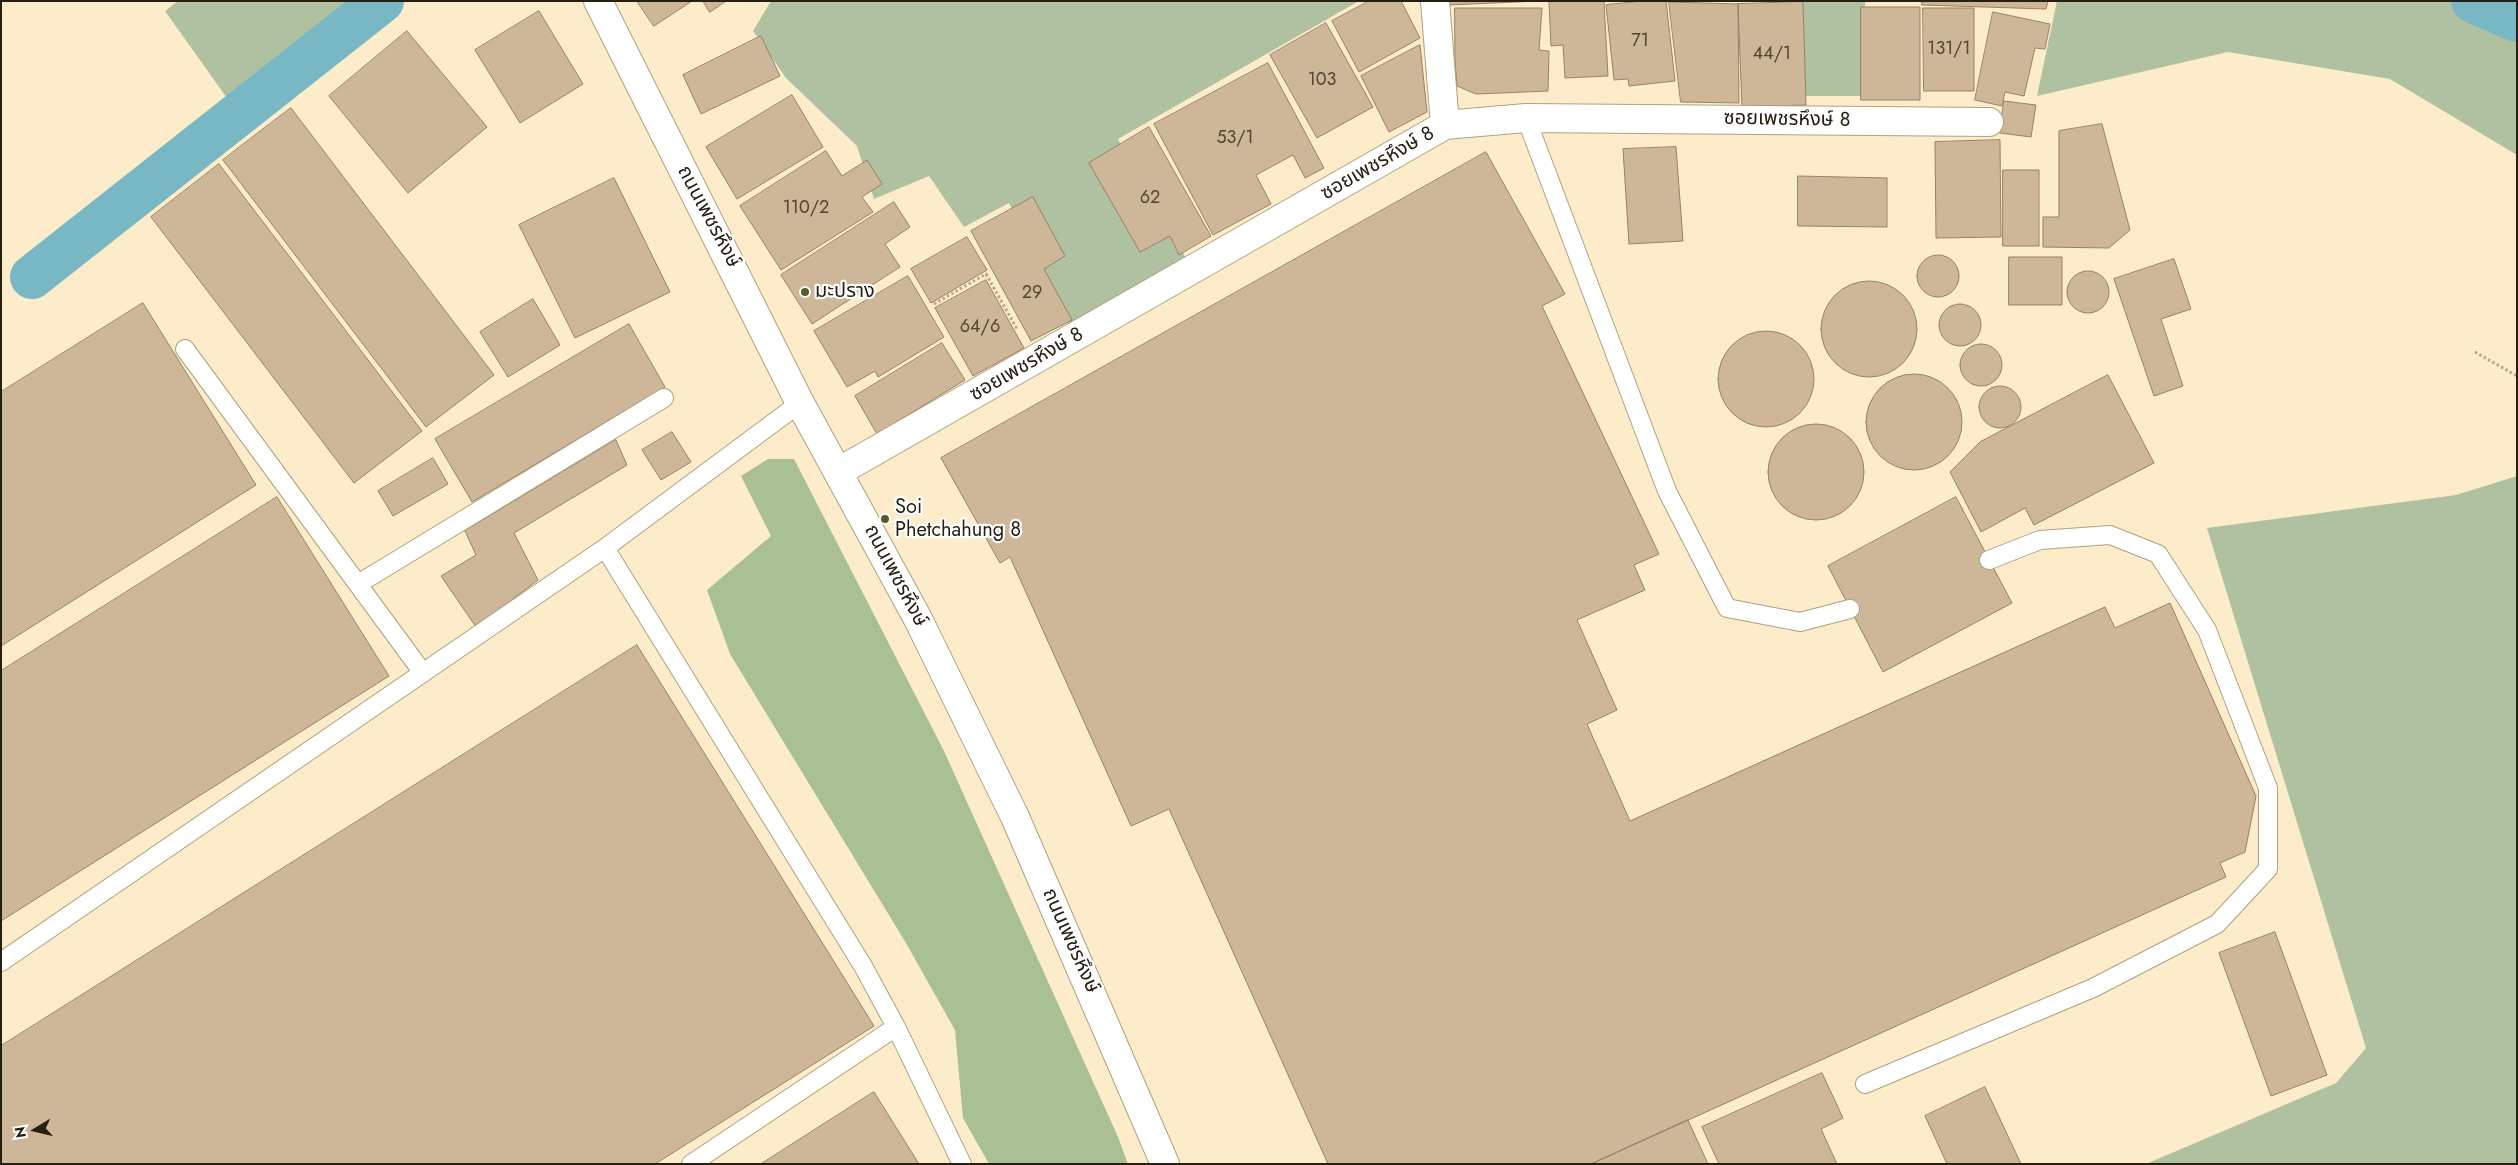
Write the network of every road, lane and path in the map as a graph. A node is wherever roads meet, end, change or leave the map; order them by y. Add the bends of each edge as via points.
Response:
1 (598, 1) edge
2 (1435, 1) edge
3 (1526, 118) junction
4 (1989, 122) dead end
5 (1445, 125) junction
6 (934, 304) dead end
7 (185, 350) dead end
8 (2475, 352) dead end
9 (1035, 360) junction
10 (2517, 376) edge
11 (664, 398) dead end
12 (800, 403) junction
13 (838, 472) junction
14 (605, 548) junction
15 (1990, 560) dead end
16 (358, 584) junction
17 (1850, 609) dead end
18 (423, 673) junction
19 (1, 962) edge
20 (896, 1026) junction
21 (1865, 1084) dead end
22 (691, 1164) edge
23 (962, 1164) edge
24 (1165, 1164) edge

1 - 12 street, ถนนเพชรหึงษ์
2 - 5 street
3 - 4 street, ซอยเพชรหึงษ์ 8
3 - 5 street, ซอยเพชรหึงษ์ 8
3 - 17 lane via 1667,491 1727,608 1800,622
5 - 9 street, ซอยเพชรหึงษ์ 8
6 - 9 path via 986,274
7 - 16 lane
8 - 10 path
9 - 13 street, ซอยเพชรหึงษ์ 8
11 - 16 lane
12 - 13 street, ถนนเพชรหึงษ์
12 - 14 lane
13 - 24 street, ถนนเพชรหึงษ์ via 918,619 1015,817
14 - 18 lane
14 - 20 lane via 863,966
15 - 21 lane via 2040,540 2110,535 2158,554 2206,630 2268,788 2268,869 2217,924 2093,988
16 - 18 lane
18 - 19 lane
20 - 22 lane
20 - 23 lane

